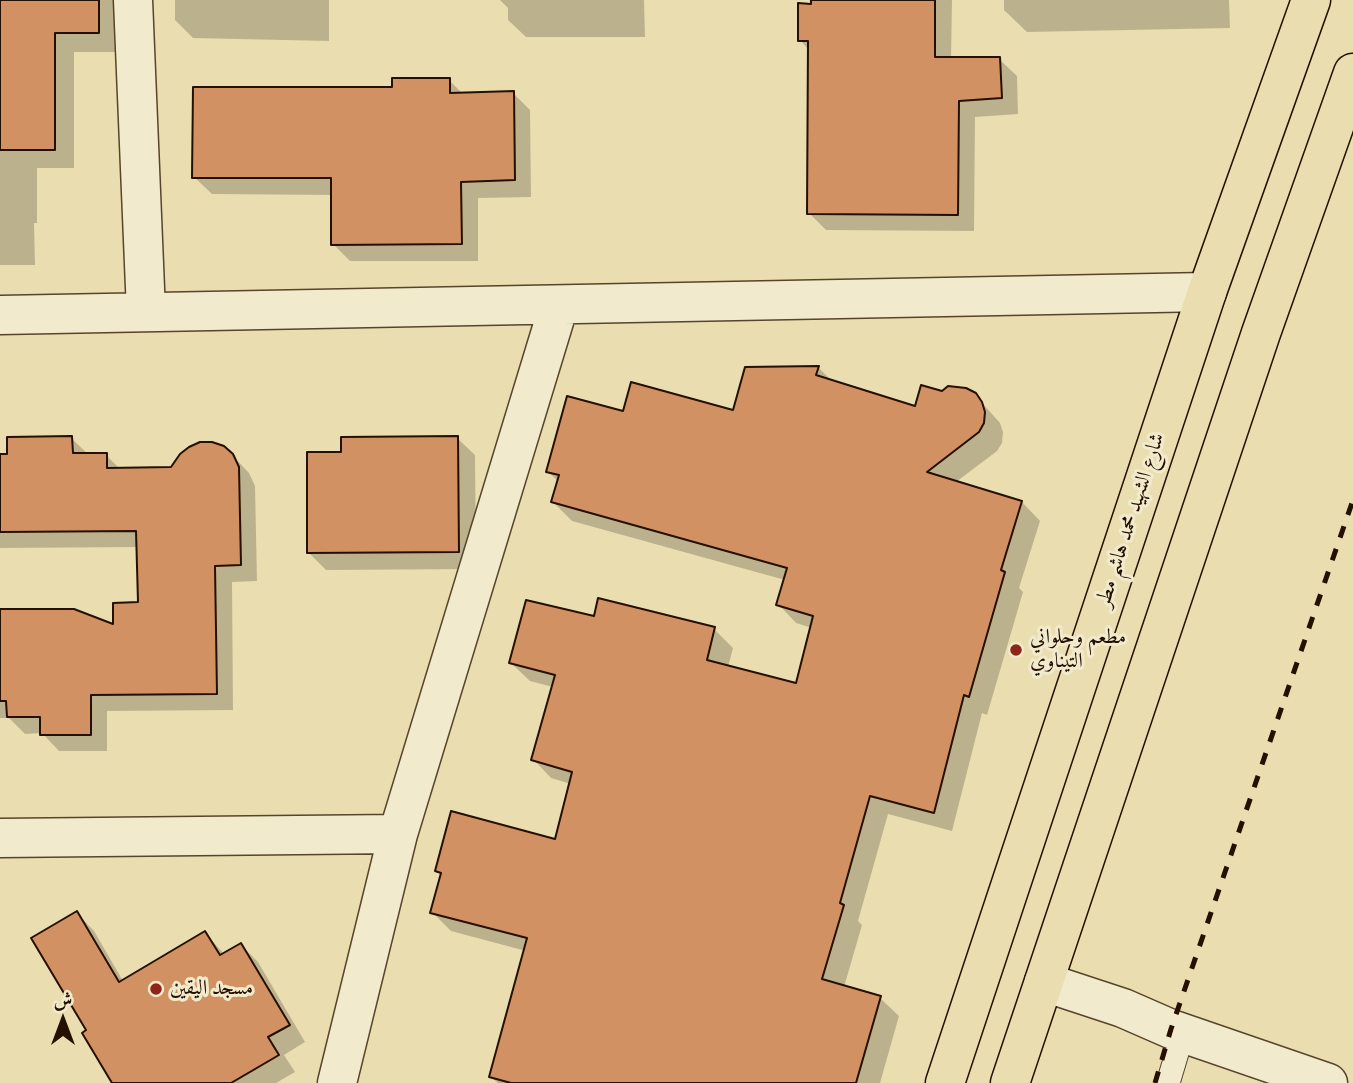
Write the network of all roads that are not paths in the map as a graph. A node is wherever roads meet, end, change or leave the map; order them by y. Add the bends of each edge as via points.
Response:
1 (133, 0) edge
2 (1311, 0) edge
3 (1353, 73) edge
4 (1207, 292) junction
5 (559, 305) junction
6 (146, 312) junction
7 (0, 315) edge
8 (398, 834) junction
9 (0, 838) edge
10 (1044, 982) junction
11 (1183, 1033) junction
12 (337, 1083) edge
13 (945, 1083) edge
14 (1010, 1083) edge
15 (1168, 1083) edge
16 (1328, 1083) edge

1 - 6 street
2 - 4 main road, شارع الشهيد محمد هاشم مطر
3 - 10 main road
4 - 5 street
4 - 13 main road, شارع الشهيد محمد هاشم مطر
5 - 6 street
5 - 8 street
6 - 7 street
8 - 9 street
8 - 12 street
10 - 11 street
10 - 14 main road
11 - 15 lane
11 - 16 street

